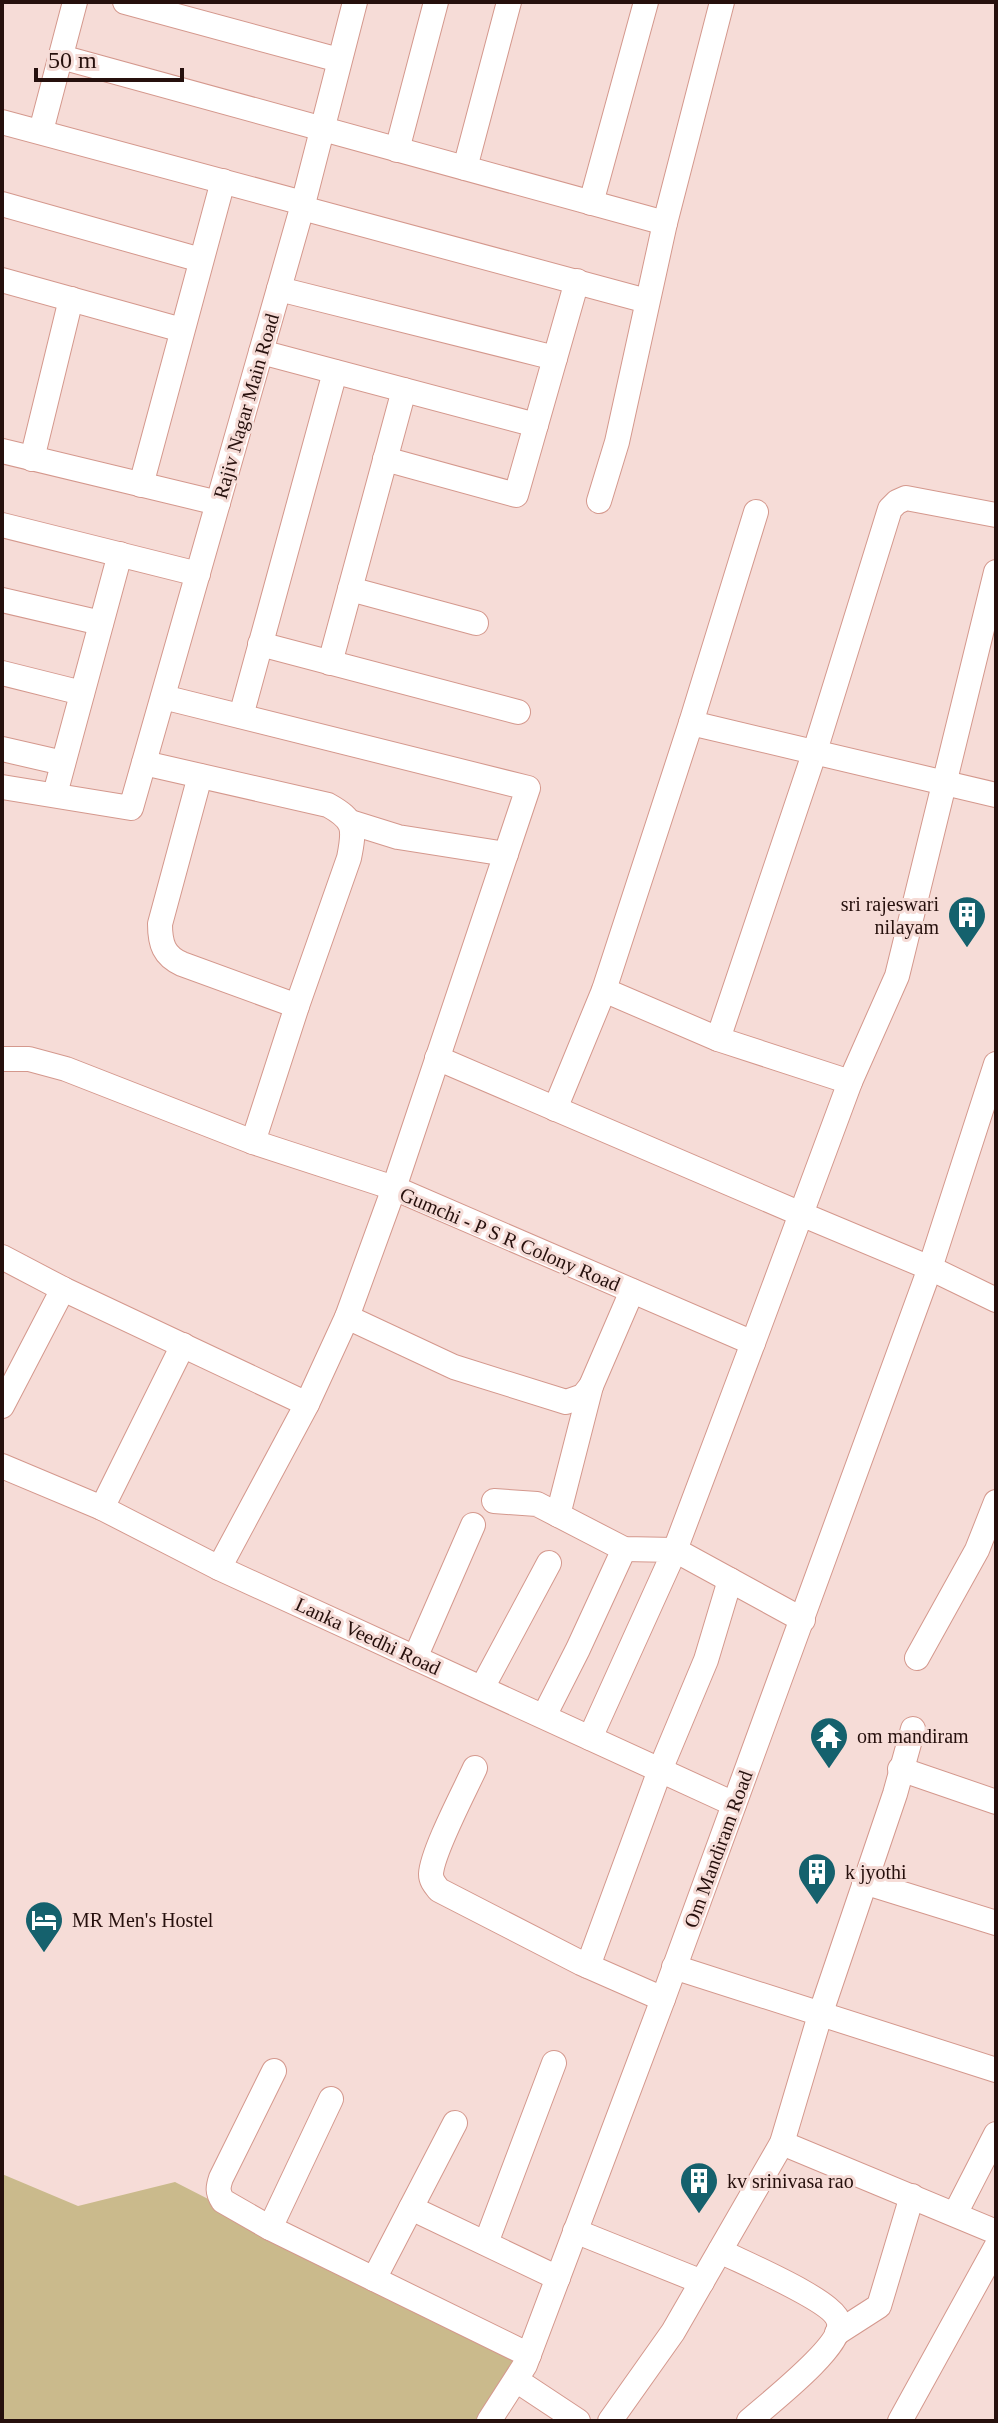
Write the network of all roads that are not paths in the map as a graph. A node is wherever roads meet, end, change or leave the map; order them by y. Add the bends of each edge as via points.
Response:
1 (75, 2) edge
2 (125, 2) edge
3 (355, 2) edge
4 (436, 2) edge
5 (509, 2) edge
6 (646, 2) edge
7 (722, 2) edge
8 (61, 57) junction
9 (339, 60) junction
10 (2, 122) edge
11 (322, 129) junction
12 (41, 131) junction
13 (397, 150) junction
14 (465, 168) junction
15 (223, 181) junction
16 (591, 203) junction
17 (2, 204) edge
18 (302, 206) junction
19 (665, 223) junction
20 (201, 260) junction
21 (577, 281) junction
22 (3, 285) edge
23 (279, 289) junction
24 (71, 299) junction
25 (647, 301) junction
26 (182, 330) junction
27 (261, 352) junction
28 (555, 358) junction
29 (335, 372) junction
30 (404, 390) junction
31 (536, 425) junction
32 (2, 451) edge
33 (32, 459) junction
34 (385, 459) junction
35 (141, 485) junction
36 (599, 501) dead end
37 (218, 503) junction
38 (756, 512) dead end
39 (996, 515) edge
40 (2, 525) edge
41 (120, 554) junction
42 (996, 572) edge
43 (198, 574) junction
44 (350, 589) junction
45 (2, 600) edge
46 (101, 623) junction
47 (476, 623) dead end
48 (260, 644) junction
49 (330, 663) junction
50 (2, 673) edge
51 (82, 693) junction
52 (163, 697) junction
53 (518, 712) dead end
54 (241, 716) junction
55 (691, 723) junction
56 (2, 749) edge
57 (815, 751) junction
58 (63, 763) junction
59 (144, 763) junction
60 (200, 776) junction
61 (944, 784) junction
62 (2, 787) edge
63 (55, 794) junction
64 (996, 795) edge
65 (350, 822) junction
66 (506, 854) junction
67 (604, 990) junction
68 (297, 1006) junction
69 (718, 1039) junction
70 (437, 1058) junction
71 (2, 1059) edge
72 (996, 1064) edge
73 (850, 1082) junction
74 (555, 1109) junction
75 (253, 1142) junction
76 (394, 1188) junction
77 (801, 1214) junction
78 (2, 1257) edge
79 (930, 1268) junction
80 (63, 1289) junction
81 (632, 1291) junction
82 (996, 1300) edge
83 (347, 1317) junction
84 (753, 1343) junction
85 (183, 1345) junction
86 (591, 1386) junction
87 (307, 1404) junction
88 (2, 1406) edge
89 (2, 1466) edge
90 (494, 1501) dead end
91 (996, 1502) edge
92 (102, 1508) junction
93 (558, 1515) junction
94 (473, 1525) dead end
95 (624, 1549) junction
96 (675, 1550) junction
97 (987, 1553) edge
98 (549, 1563) dead end
99 (219, 1568) junction
100 (730, 1580) junction
101 (803, 1620) junction
102 (415, 1658) junction
103 (917, 1658) dead end
104 (482, 1688) junction
105 (544, 1716) junction
106 (913, 1729) dead end
107 (590, 1738) junction
108 (475, 1768) dead end
109 (900, 1769) junction
110 (660, 1770) junction
111 (996, 1802) edge
112 (734, 1804) junction
113 (864, 1882) junction
114 (996, 1923) edge
115 (588, 1966) junction
116 (674, 1967) junction
117 (663, 1999) junction
118 (820, 2015) junction
119 (554, 2063) dead end
120 (996, 2070) edge
121 (274, 2071) dead end
122 (331, 2099) dead end
123 (455, 2123) dead end
124 (996, 2134) edge
125 (782, 2143) junction
126 (912, 2196) junction
127 (411, 2208) junction
128 (955, 2214) junction
129 (270, 2228) junction
130 (575, 2231) junction
131 (996, 2232) edge
132 (486, 2243) junction
133 (996, 2247) edge
134 (720, 2251) junction
135 (558, 2278) junction
136 (374, 2279) junction
137 (702, 2282) junction
138 (837, 2333) junction
139 (529, 2355) junction
140 (516, 2380) junction
141 (489, 2421) edge
142 (578, 2421) edge
143 (610, 2421) edge
144 (749, 2421) edge
145 (900, 2421) edge

1 - 8 street
2 - 9 street
3 - 9 street, Rajiv Nagar Main Road
4 - 13 street
5 - 14 street
6 - 16 street
7 - 19 street
8 - 11 street
8 - 12 street
9 - 11 street, Rajiv Nagar Main Road
10 - 12 street
11 - 13 street
11 - 18 street, Rajiv Nagar Main Road
12 - 15 street
13 - 14 street
14 - 16 street
15 - 18 street
15 - 20 street
16 - 19 street
17 - 20 street
18 - 21 street
18 - 23 street, Rajiv Nagar Main Road
19 - 25 street
20 - 26 street
21 - 25 street
21 - 28 street
22 - 24 street
23 - 27 street, Rajiv Nagar Main Road
23 - 28 street
24 - 26 street
24 - 33 street
25 - 36 street
26 - 35 street
27 - 29 street
27 - 37 street, Rajiv Nagar Main Road
28 - 31 street
29 - 30 street
29 - 48 street
30 - 31 street
30 - 34 street
31 - 34 street via 516,495
32 - 33 street
33 - 35 street
34 - 44 street
35 - 37 street
37 - 43 street, Rajiv Nagar Main Road
38 - 55 street
39 - 57 street via 906,498 890,509
40 - 41 street
41 - 43 street
41 - 46 street
42 - 61 street
43 - 52 street, Rajiv Nagar Main Road
44 - 47 street
44 - 49 street
45 - 46 street
46 - 51 street
48 - 49 street
48 - 54 street
49 - 53 street
50 - 51 street
51 - 58 street
52 - 54 street
52 - 59 street, Rajiv Nagar Main Road
54 - 66 street via 528,788
55 - 57 street
55 - 67 street
56 - 58 street
57 - 61 street
57 - 69 street
58 - 63 street
59 - 60 street
59 - 63 street, Rajiv Nagar Main Road via 131,808
60 - 65 street via 328,805
60 - 68 street via 160,924 163,949 172,960
61 - 64 street
61 - 73 street via 897,976
62 - 63 street
65 - 66 street via 398,837
65 - 68 street via 349,858
66 - 70 street
67 - 69 street
67 - 74 street
68 - 75 street
69 - 73 street
70 - 74 street
70 - 76 street
71 - 75 street, Gumchi - P S R Colony Road via 29,1059 66,1069
72 - 79 street, Om Mandiram Road
73 - 77 street
74 - 77 street
75 - 76 street, Gumchi - P S R Colony Road
76 - 81 street, Gumchi - P S R Colony Road
76 - 83 street
77 - 79 street
77 - 84 street
78 - 80 street
79 - 82 street
79 - 101 street, Om Mandiram Road
80 - 85 street
80 - 88 street
81 - 84 street, Gumchi - P S R Colony Road
81 - 86 street
83 - 86 street via 454,1367 558,1401 575,1401
83 - 87 street
84 - 96 street
85 - 87 street
85 - 92 street
86 - 93 street
87 - 99 street
89 - 92 street, Lanka Veedhi Road
90 - 93 street via 537,1504
91 - 97 street
92 - 99 street, Lanka Veedhi Road
93 - 95 street
94 - 102 street
95 - 96 street
95 - 105 street
96 - 100 street
96 - 107 street
97 - 103 street
98 - 104 street
99 - 102 street, Lanka Veedhi Road
100 - 101 street
100 - 110 street via 706,1660
101 - 112 street, Om Mandiram Road
102 - 104 street, Lanka Veedhi Road
104 - 105 street, Lanka Veedhi Road
105 - 107 street, Lanka Veedhi Road
106 - 109 street
107 - 110 street, Lanka Veedhi Road
108 - 115 street via 435,1857 434,1884
109 - 111 street
109 - 113 street
110 - 112 street, Lanka Veedhi Road
110 - 115 street
112 - 116 street, Om Mandiram Road
113 - 114 street
113 - 118 street
115 - 117 street
116 - 117 street, Om Mandiram Road
116 - 118 street
117 - 130 street, Om Mandiram Road
118 - 120 street
118 - 125 street
119 - 132 street
121 - 129 street via 218,2187 223,2201
122 - 129 street
123 - 127 street
124 - 128 street
125 - 126 street
125 - 134 street
126 - 128 street
126 - 138 street via 879,2306
127 - 132 street
127 - 136 street
128 - 131 street
129 - 136 street
130 - 135 street, Om Mandiram Road
130 - 137 street
132 - 135 street
133 - 145 street
134 - 137 street
134 - 138 street via 817,2298 834,2312
135 - 139 street, Om Mandiram Road
136 - 139 street
137 - 143 street
138 - 144 street via 801,2376
139 - 140 street, Om Mandiram Road
140 - 141 street, Om Mandiram Road
140 - 142 street

